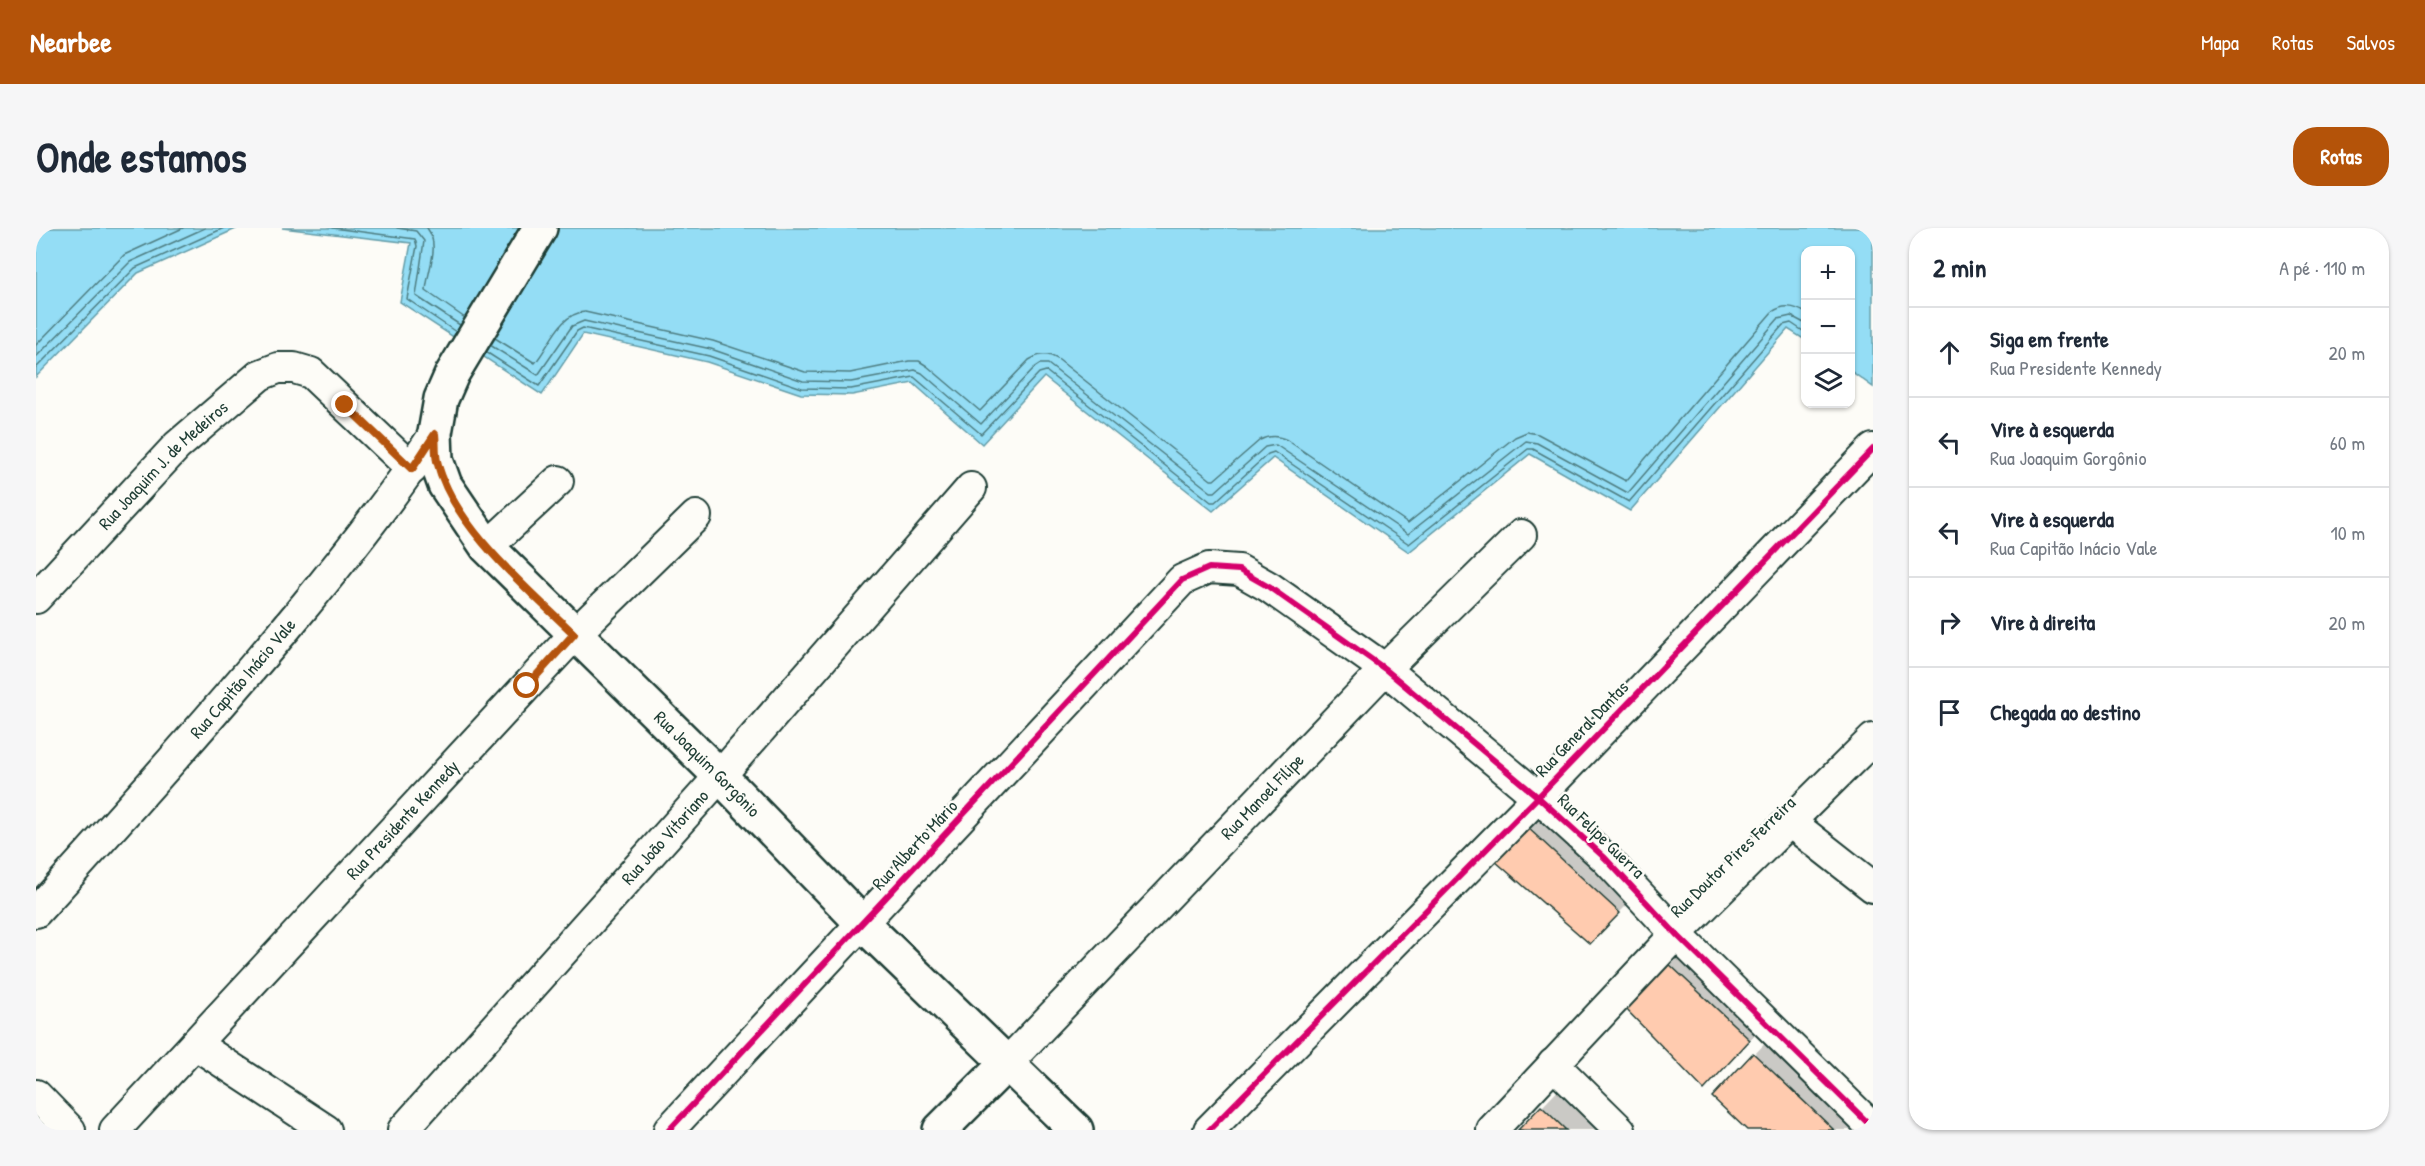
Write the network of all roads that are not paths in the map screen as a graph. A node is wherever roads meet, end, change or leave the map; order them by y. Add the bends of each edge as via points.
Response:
1 (540, 228) edge
2 (435, 434) junction
3 (1873, 449) edge
4 (412, 469) junction
5 (558, 481) dead end
6 (971, 488) dead end
7 (696, 516) dead end
8 (1521, 535) dead end
9 (487, 547) junction
10 (1182, 580) joint
11 (36, 598) edge
12 (574, 634) junction
13 (1385, 669) junction
14 (1873, 739) edge
15 (720, 776) junction
16 (1538, 797) junction
17 (1790, 822) junction
18 (1873, 887) edge
19 (36, 912) edge
20 (863, 924) junction
21 (1676, 933) junction
22 (195, 1044) junction
23 (1007, 1063) junction
24 (1553, 1064) junction
25 (36, 1095) edge
26 (1873, 1128) edge
27 (70, 1130) edge
28 (115, 1130) edge
29 (326, 1130) edge
30 (403, 1130) edge
31 (669, 1130) edge
32 (940, 1130) edge
33 (1076, 1130) edge
34 (1209, 1130) edge
35 (1492, 1130) edge
36 (1620, 1130) edge

1 - 2 main road, Rua Joaquim Gorgônio via 441,399
2 - 4 street, Rua Capitão Inácio Vale
2 - 9 main road, Rua Joaquim Gorgônio via 436,460 445,485
3 - 16 street, Rua General Dantas
4 - 11 street, Rua Joaquim J. de Medeiros via 311,373 278,368 260,375 177,446
4 - 19 street, Rua Capitão Inácio Vale via 356,544 218,711
5 - 9 street
6 - 15 street, Rua João Vitoriano
7 - 12 street, Rua Presidente Kennedy
8 - 13 street, Rua Manoel Filipe
9 - 12 main road, Rua Joaquim Gorgônio
10 - 13 street, Rua Felipe Guerra via 1209,568 1239,570 1269,586
10 - 20 street, Rua Alberto Mário
12 - 15 main road, Rua Joaquim Gorgônio
12 - 22 street, Rua Presidente Kennedy
13 - 16 street, Rua Felipe Guerra
13 - 23 street, Rua Manoel Filipe
14 - 17 street, Rua Doutor Pires Ferreira
15 - 20 main road, Rua Joaquim Gorgônio
15 - 30 street, Rua João Vitoriano
16 - 21 street, Rua Felipe Guerra via 1605,858
16 - 34 street, Rua General Dantas
17 - 18 street
17 - 21 street, Rua Doutor Pires Ferreira
20 - 23 main road, Rua Joaquim Gorgônio
20 - 31 street, Rua Alberto Mário
21 - 24 street, Rua Doutor Pires Ferreira
21 - 26 street, Rua Felipe Guerra
22 - 28 street, Rua Presidente Kennedy
22 - 29 street
23 - 32 main road
23 - 33 main road, Rua Joaquim Gorgônio
24 - 35 street, Rua Doutor Pires Ferreira
24 - 36 street
25 - 27 street

